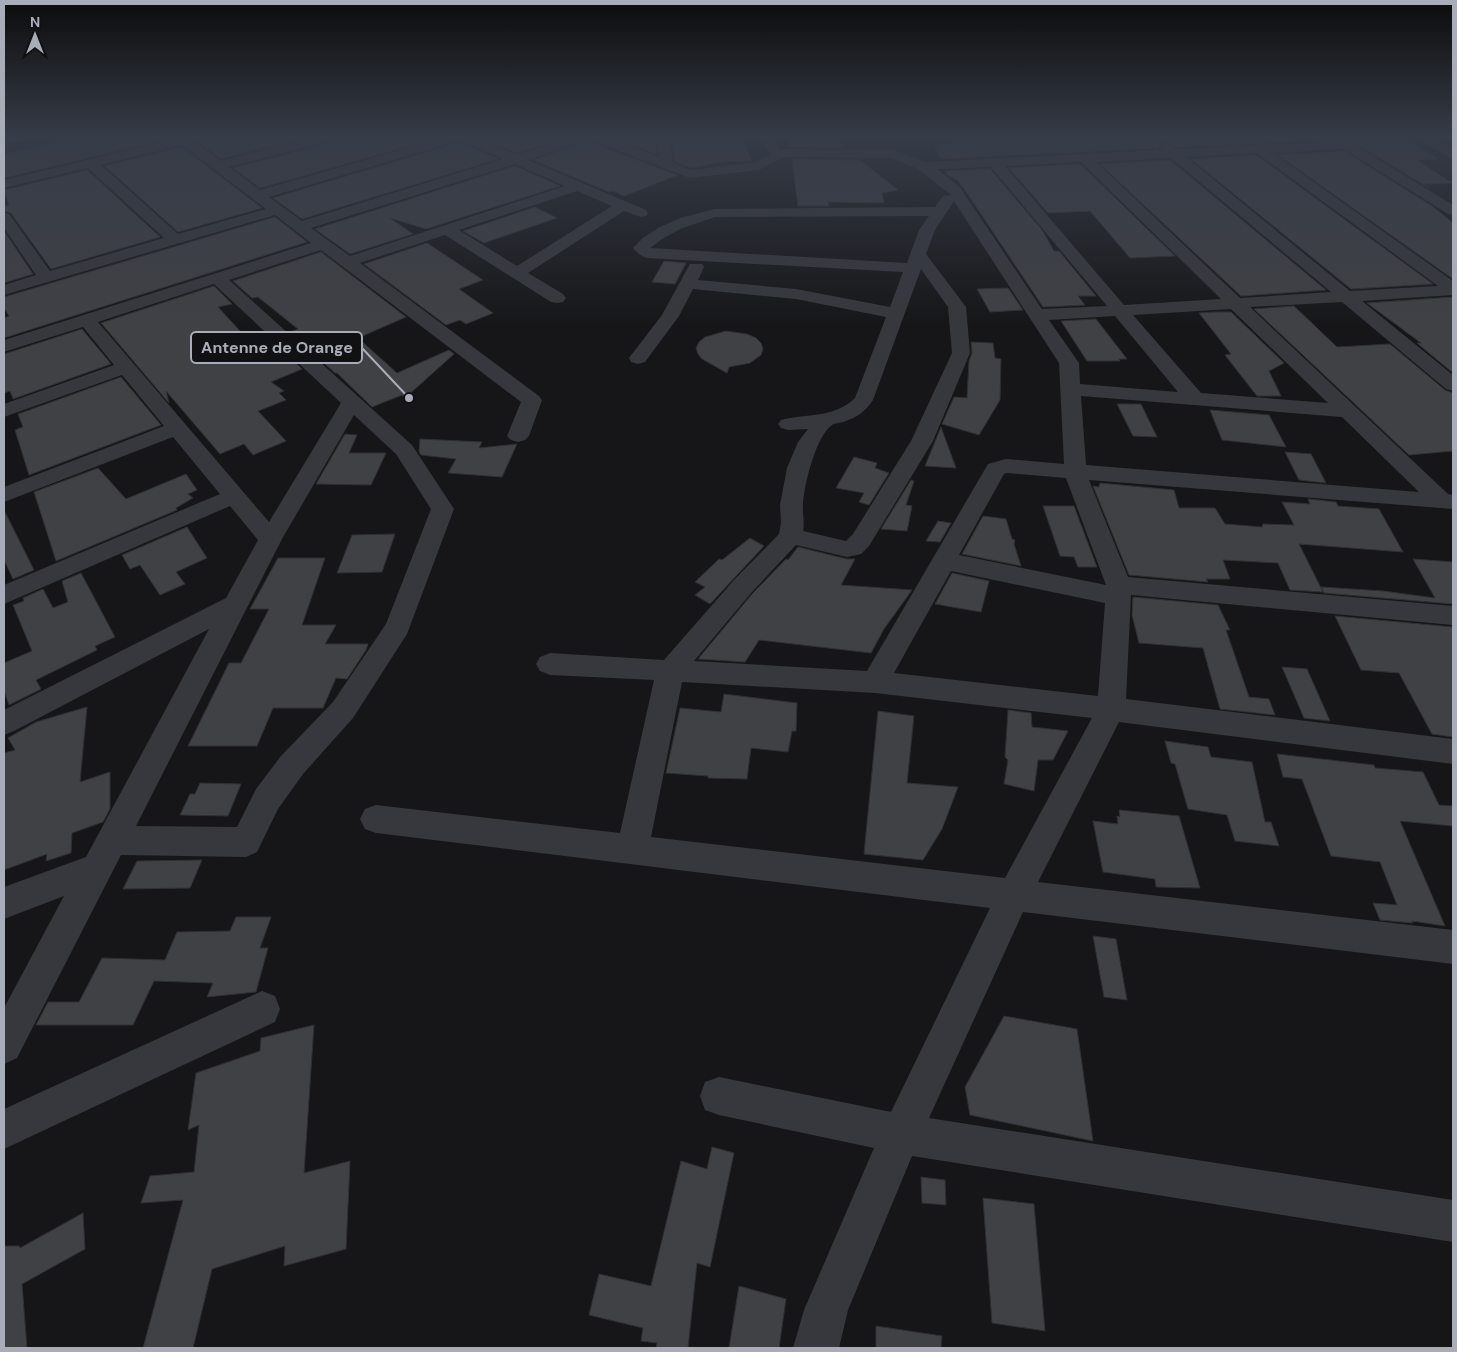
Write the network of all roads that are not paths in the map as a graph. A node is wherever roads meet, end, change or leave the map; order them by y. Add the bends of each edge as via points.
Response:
1 (131, 200) edge
2 (265, 200) edge
3 (384, 200) edge
4 (535, 200) edge
5 (611, 200) edge
6 (947, 200) edge
7 (961, 200) edge
8 (1026, 200) edge
9 (1123, 200) edge
10 (1231, 200) edge
11 (1330, 200) edge
12 (1436, 200) edge
13 (623, 205) junction
14 (278, 210) junction
15 (940, 211) junction
16 (1453, 211) edge
17 (641, 213) dead end
18 (4, 216) edge
19 (300, 226) junction
20 (446, 229) junction
21 (175, 240) junction
22 (323, 244) junction
23 (700, 256) junction
24 (916, 261) junction
25 (348, 262) junction
26 (518, 274) junction
27 (46, 277) junction
28 (217, 278) junction
29 (688, 284) junction
30 (1453, 289) edge
31 (4, 290) edge
32 (1346, 296) junction
33 (557, 298) dead end
34 (1235, 303) junction
35 (1120, 310) junction
36 (897, 314) junction
37 (1038, 316) junction
38 (86, 320) junction
39 (4, 346) edge
40 (638, 358) dead end
41 (126, 367) junction
42 (1453, 385) edge
43 (1070, 389) junction
44 (1196, 400) junction
45 (352, 402) junction
46 (4, 411) edge
47 (1347, 411) junction
48 (824, 421) junction
49 (788, 424) dead end
50 (177, 428) junction
51 (518, 436) dead end
52 (1075, 472) junction
53 (4, 495) edge
54 (234, 496) junction
55 (1447, 502) edge
56 (790, 536) junction
57 (270, 539) junction
58 (945, 562) junction
59 (1119, 591) junction
60 (4, 595) edge
61 (236, 604) junction
62 (1453, 615) edge
63 (550, 664) dead end
64 (670, 671) junction
65 (875, 682) junction
66 (1111, 709) junction
67 (4, 723) edge
68 (1453, 752) edge
69 (376, 820) dead end
70 (633, 849) junction
71 (104, 854) junction
72 (1014, 895) junction
73 (4, 903) edge
74 (1453, 947) edge
75 (262, 1009) dead end
76 (4, 1045) edge
77 (718, 1096) dead end
78 (4, 1128) edge
79 (901, 1134) junction
80 (1453, 1221) edge
81 (816, 1348) edge

1 - 21 street
2 - 14 street
3 - 19 street
4 - 20 street
5 - 13 street
6 - 15 street
7 - 37 street
8 - 35 street
9 - 34 street
10 - 32 street
11 - 30 street
12 - 16 street
13 - 17 street
13 - 26 street
14 - 19 street
14 - 21 street
15 - 23 street via 715,213 698,216 670,228 650,238 641,248 647,253
15 - 24 street via 927,230
18 - 27 street
19 - 22 street
20 - 25 street
20 - 26 street
21 - 27 street
22 - 25 street
22 - 28 street
23 - 24 street
23 - 29 street
24 - 36 street
24 - 56 street via 957,307 961,353 922,441 862,540 853,548
25 - 51 street via 532,400
26 - 33 street
27 - 31 street
28 - 38 street
28 - 45 street
29 - 36 street via 796,294
29 - 40 street via 670,316
30 - 32 street
32 - 34 street
32 - 42 street
34 - 35 street
34 - 47 street
35 - 37 street
35 - 44 street
36 - 48 street via 861,403
37 - 43 street via 1069,363
38 - 39 street
38 - 41 street
41 - 46 street
41 - 50 street
43 - 44 street
43 - 52 street
44 - 47 street
45 - 57 street
45 - 71 street via 404,450 443,509 398,627 343,710 292,765 268,799 246,842
47 - 55 street
48 - 49 street
48 - 56 street via 809,442 798,468 791,505 793,523
50 - 53 street
50 - 54 street
52 - 55 street
52 - 58 street via 1006,466 996,469
52 - 59 street
54 - 57 street
54 - 60 street
56 - 64 street
57 - 61 street
58 - 59 street
58 - 65 street
59 - 62 street
59 - 66 street
61 - 67 street
61 - 71 street
63 - 64 street
64 - 65 street
64 - 70 street
65 - 66 street
66 - 68 street
66 - 72 street
69 - 70 street
70 - 72 street
71 - 73 street
71 - 76 street
72 - 74 street
72 - 79 street
75 - 78 street
77 - 79 street
79 - 80 street
79 - 81 street via 826,1310

